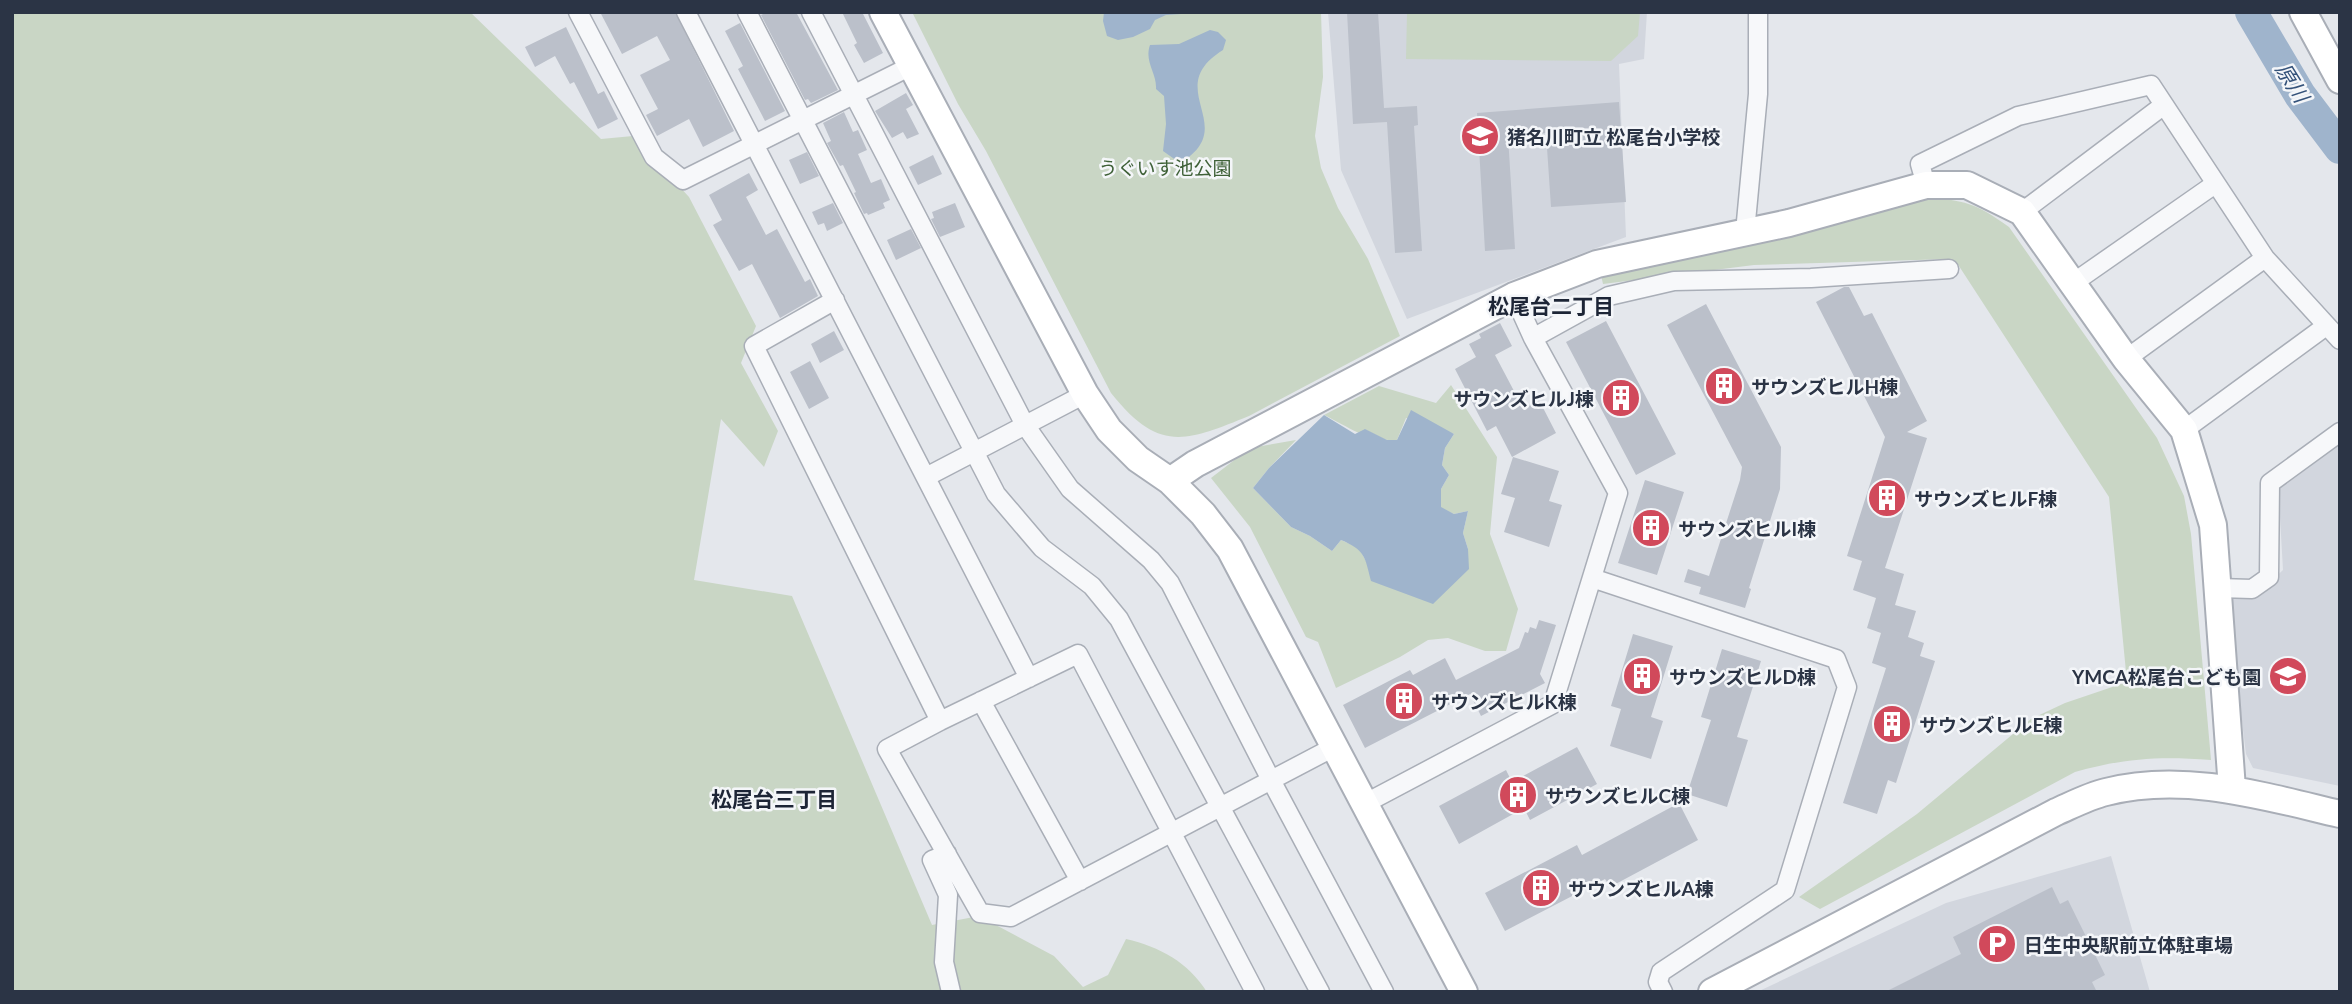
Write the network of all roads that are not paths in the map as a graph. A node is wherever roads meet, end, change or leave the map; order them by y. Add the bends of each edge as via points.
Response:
1 (578, 12) edge
2 (686, 12) edge
3 (747, 12) edge
4 (811, 12) edge
5 (883, 12) edge
6 (1758, 12) edge
7 (2303, 12) edge
8 (911, 66) junction
9 (2340, 80) edge
10 (855, 94) junction
11 (2164, 105) junction
12 (803, 120) junction
13 (754, 144) junction
14 (2215, 184) junction
15 (1926, 185) junction
16 (2022, 212) junction
17 (1745, 232) junction
18 (2265, 258) junction
19 (1949, 269) dead end
20 (2073, 283) junction
21 (1514, 296) junction
22 (835, 300) junction
23 (2326, 326) junction
24 (1533, 338) junction
25 (2340, 340) edge
26 (2126, 359) junction
27 (1085, 394) junction
28 (1025, 425) junction
29 (2184, 430) junction
30 (2340, 432) edge
31 (974, 452) junction
32 (926, 477) junction
33 (1170, 481) junction
34 (1592, 578) junction
35 (2219, 588) junction
36 (1029, 678) junction
37 (981, 701) junction
38 (940, 721) junction
39 (1334, 747) junction
40 (1271, 780) junction
41 (2232, 789) junction
42 (1364, 804) junction
43 (1219, 807) junction
44 (2340, 814) edge
45 (1172, 833) junction
46 (947, 854) junction
47 (1080, 881) junction
48 (951, 992) edge
49 (1255, 992) edge
50 (1320, 992) edge
51 (1384, 992) edge
52 (1464, 992) edge
53 (1663, 992) edge
54 (1712, 992) edge

1 - 13 street via 654,157 683,180
2 - 13 street
3 - 12 street
4 - 10 street
5 - 8 street
6 - 17 street via 1758,94
7 - 9 street
8 - 10 street
8 - 27 street
10 - 12 street
10 - 28 street
11 - 14 street
11 - 15 street via 2151,85 2018,116 1920,164
11 - 16 street
12 - 13 street
12 - 31 street
13 - 22 street
14 - 18 street
14 - 20 street
15 - 16 street via 1967,185
15 - 17 street
16 - 20 street
17 - 21 street via 1597,264
18 - 23 street
18 - 26 street
19 - 24 street via 1674,281 1609,296
20 - 26 street
21 - 24 street
21 - 33 street
22 - 32 street
22 - 38 street via 754,346
23 - 25 street
23 - 29 street
24 - 34 street via 1618,494
26 - 29 street
27 - 28 street
27 - 33 street via 1109,430 1138,459
28 - 31 street
28 - 40 street via 1070,489 1151,560 1170,583
29 - 35 street via 2213,525
30 - 35 street via 2270,483 2269,577 2252,589
31 - 32 street
31 - 43 street via 996,494 1042,548 1092,586 1119,618
32 - 36 street
33 - 39 street via 1230,549
34 - 42 street via 1553,704
34 - 53 street via 1836,659 1847,687 1785,890 1661,972 1658,982
35 - 41 street
36 - 37 street
36 - 45 street via 1078,654
37 - 38 street
37 - 47 street
38 - 46 street via 887,749
39 - 40 street
39 - 42 street
40 - 43 street
40 - 51 street
41 - 44 street
41 - 54 street via 2178,784 2103,792 2056,812
42 - 52 street
43 - 45 street
43 - 50 street
45 - 47 street
45 - 49 street
46 - 47 street via 980,913 1011,917
46 - 48 street via 932,860 947,895 944,962

